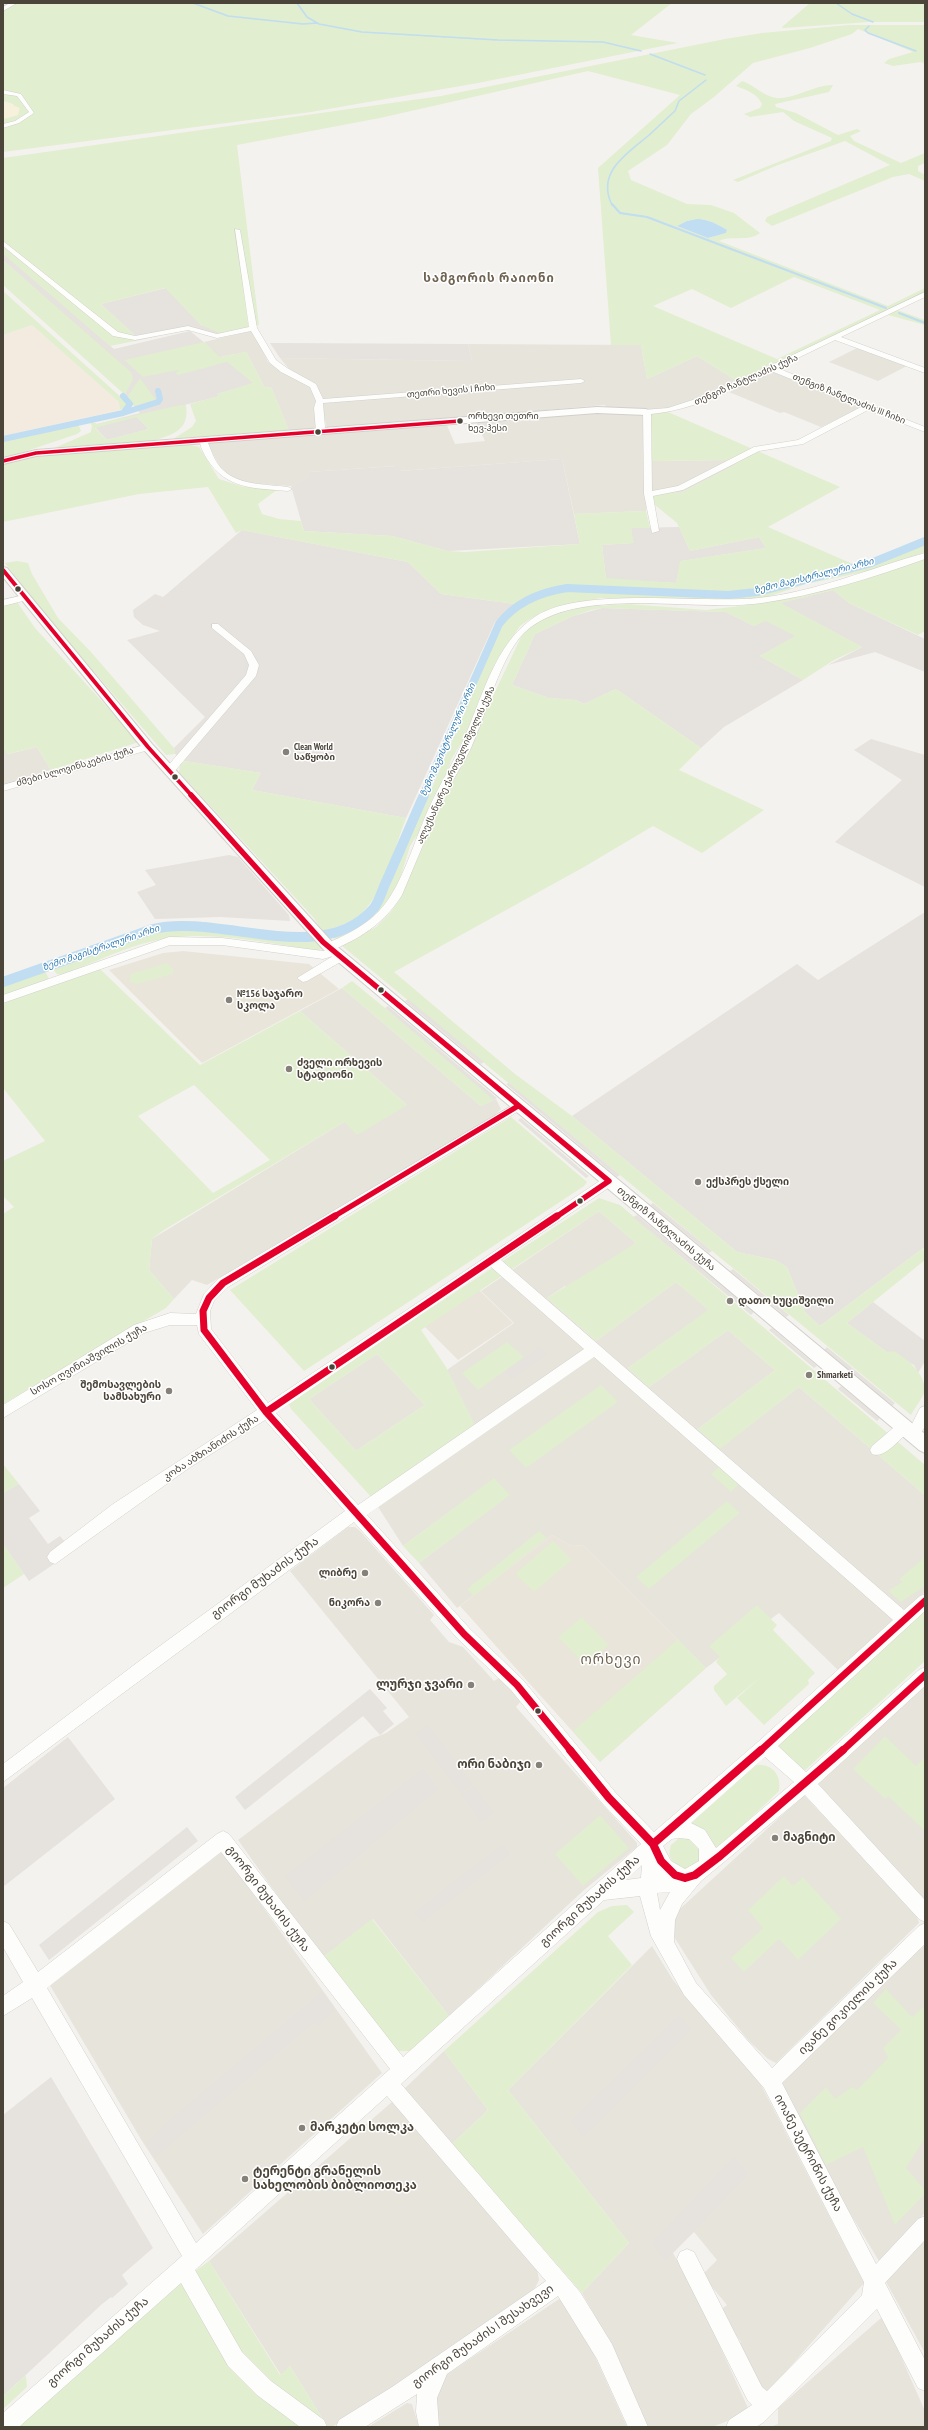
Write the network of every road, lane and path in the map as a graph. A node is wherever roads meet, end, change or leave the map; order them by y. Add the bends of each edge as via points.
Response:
1 (14, 3) edge
2 (3, 9) edge
3 (3, 92) edge
4 (3, 126) edge
5 (237, 230) dead end
6 (3, 243) edge
7 (925, 294) edge
8 (253, 328) junction
9 (836, 338) junction
10 (772, 369) junction
11 (925, 372) edge
12 (581, 381) dead end
13 (320, 401) junction
14 (868, 407) junction
15 (646, 412) junction
16 (925, 430) edge
17 (320, 432) junction
18 (203, 440) junction
19 (3, 461) edge
20 (288, 488) dead end
21 (648, 494) junction
22 (655, 532) dead end
23 (925, 556) edge
24 (3, 570) edge
25 (24, 598) junction
26 (3, 603) edge
27 (215, 626) dead end
28 (148, 747) junction
29 (170, 770) junction
30 (3, 788) edge
31 (332, 950) junction
32 (303, 978) dead end
33 (3, 1000) edge
34 (518, 1106) junction
35 (609, 1182) junction
36 (492, 1260) junction
37 (202, 1320) junction
38 (595, 1349) junction
39 (3, 1412) edge
40 (266, 1412) junction
41 (925, 1412) edge
42 (914, 1436) edge
43 (877, 1450) dead end
44 (356, 1512) junction
45 (55, 1558) dead end
46 (925, 1602) edge
47 (905, 1620) junction
48 (925, 1675) edge
49 (765, 1747) junction
50 (3, 1774) edge
51 (805, 1783) junction
52 (669, 1832) junction
53 (653, 1844) junction
54 (696, 1873) junction
55 (648, 1886) junction
56 (600, 1892) junction
57 (925, 1914) edge
58 (3, 1930) edge
59 (925, 1932) edge
60 (665, 1944) junction
61 (34, 1986) junction
62 (3, 2007) edge
63 (402, 2070) junction
64 (771, 2081) junction
65 (388, 2083) junction
66 (925, 2226) edge
67 (687, 2258) dead end
68 (188, 2263) junction
69 (874, 2280) junction
70 (560, 2282) junction
71 (441, 2366) junction
72 (925, 2381) edge
73 (767, 2405) junction
74 (3, 2427) edge
75 (317, 2427) edge
76 (346, 2427) edge
77 (429, 2427) edge
78 (638, 2427) edge
79 (736, 2427) edge

1 - 2 street
3 - 4 street via 18,95 32,112 17,122
5 - 8 street
6 - 8 street via 123,337 143,338 188,328 217,336
7 - 9 street, თენგიზ ჩანტლაძის ქუჩა
8 - 13 street via 273,360 284,370 313,386
9 - 10 street, თენგიზ ჩანტლაძის ქუჩა
9 - 11 street
10 - 14 street, თენგიზ ჩანტლაძის III ჩიხი
10 - 15 street, თენგიზ ჩანტლაძის ქუჩა via 692,404
12 - 13 street, თეთრი ხევის I ჩიხი
13 - 17 street
14 - 16 street, თენგიზ ჩანტლაძის III ჩიხი
14 - 21 street via 800,442 757,449 680,488
15 - 17 street, თენგიზ ჩანტლაძის ქუჩა via 597,410
15 - 21 street
17 - 18 street, თენგიზ ჩანტლაძის ქუჩა
18 - 19 street, თენგიზ ჩანტლაძის ქუჩა via 36,453
18 - 20 street via 221,475 244,485
21 - 22 street
23 - 31 street, ალექსანდრე ქართველიშვილის ქუჩა via 884,570 761,600 710,604 596,602 546,614 529,624 520,631 507,652 460,760 440,796 389,910 363,932
24 - 25 street, თენგიზ ჩანტლაძის ქუჩა
25 - 26 street
25 - 28 street, თენგიზ ჩანტლაძის ქუჩა
27 - 29 street via 248,653 254,665 251,676
28 - 29 street, თენგიზ ჩანტლაძის ქუჩა
28 - 30 street, ძმები სლოვინსკების ქუჩა
29 - 31 street, თენგიზ ჩანტლაძის ქუჩა
31 - 32 street
31 - 33 street via 323,955 221,941 169,941
31 - 34 street, თენგიზ ჩანტლაძის ქუჩა
34 - 35 street, თენგიზ ჩანტლაძის ქუჩა
34 - 37 street via 223,1283 209,1298
35 - 36 street, კობა აბზიანიძის ქუჩა
35 - 42 street, თენგიზ ჩანტლაძის ქუჩა
36 - 38 street
36 - 40 street, კობა აბზიანიძის ქუჩა
37 - 39 street, სოსო ღვინიაშვილის ქუჩა via 170,1319 139,1329
37 - 40 street via 204,1330
38 - 44 street, გიორგი მუხაძის ქუჩა via 366,1510
38 - 47 street
40 - 44 street
40 - 45 street, კობა აბზიანიძის ქუჩა via 118,1509
41 - 42 street
42 - 43 street
44 - 50 street, გიორგი მუხაძის ქუჩა
44 - 53 street via 464,1634 517,1685 609,1798
46 - 47 street, გიორგი მუხაძის ქუჩა
47 - 49 street, გიორგი მუხაძის ქუჩა
48 - 51 street
49 - 51 street via 791,1767
49 - 52 street, გიორგი მუხაძის ქუჩა
51 - 54 street
51 - 57 street
52 - 53 street, გიორგი მუხაძის ქუჩა
52 - 54 street via 684,1829 700,1836 708,1849
53 - 54 street via 665,1867 675,1875
53 - 55 street, იოანე პეტრიწის ქუჩა
53 - 56 street, გიორგი მუხაძის ქუჩა
54 - 55 street
54 - 60 street, იოანე პეტრიწის ქუჩა via 668,1910 665,1920
55 - 56 street
55 - 60 street, იოანე პეტრიწის ქუჩა via 651,1913
56 - 63 street, გიორგი მუხაძის ქუჩა
58 - 61 street
59 - 64 street, ივანე გოკიელის ქუჩა
60 - 64 street, იოანე პეტრიწის ქუჩა via 690,1989
61 - 62 street
61 - 63 street, გიორგი მუხაძის ქუჩა via 223,1840
61 - 68 street via 94,2084
63 - 65 street, გიორგი მუხაძის ქუჩა
64 - 69 street, იოანე პეტრიწის ქუჩა
65 - 68 street, გიორგი მუხაძის ქუჩა
65 - 70 street, გიორგი მუხაძის I შესახვევი
66 - 69 street
67 - 73 street via 755,2394
68 - 74 street, გიორგი მუხაძის ქუჩა
68 - 75 street via 235,2359 264,2388
69 - 72 street, იოანე პეტრიწის ქუჩა
69 - 73 street via 872,2300
70 - 71 street, გიორგი მუხაძის I შესახვევი
70 - 78 street via 611,2360
71 - 76 street, გიორგი მუხაძის I შესახვევი
71 - 77 street via 427,2392 425,2410
73 - 79 street via 757,2415

